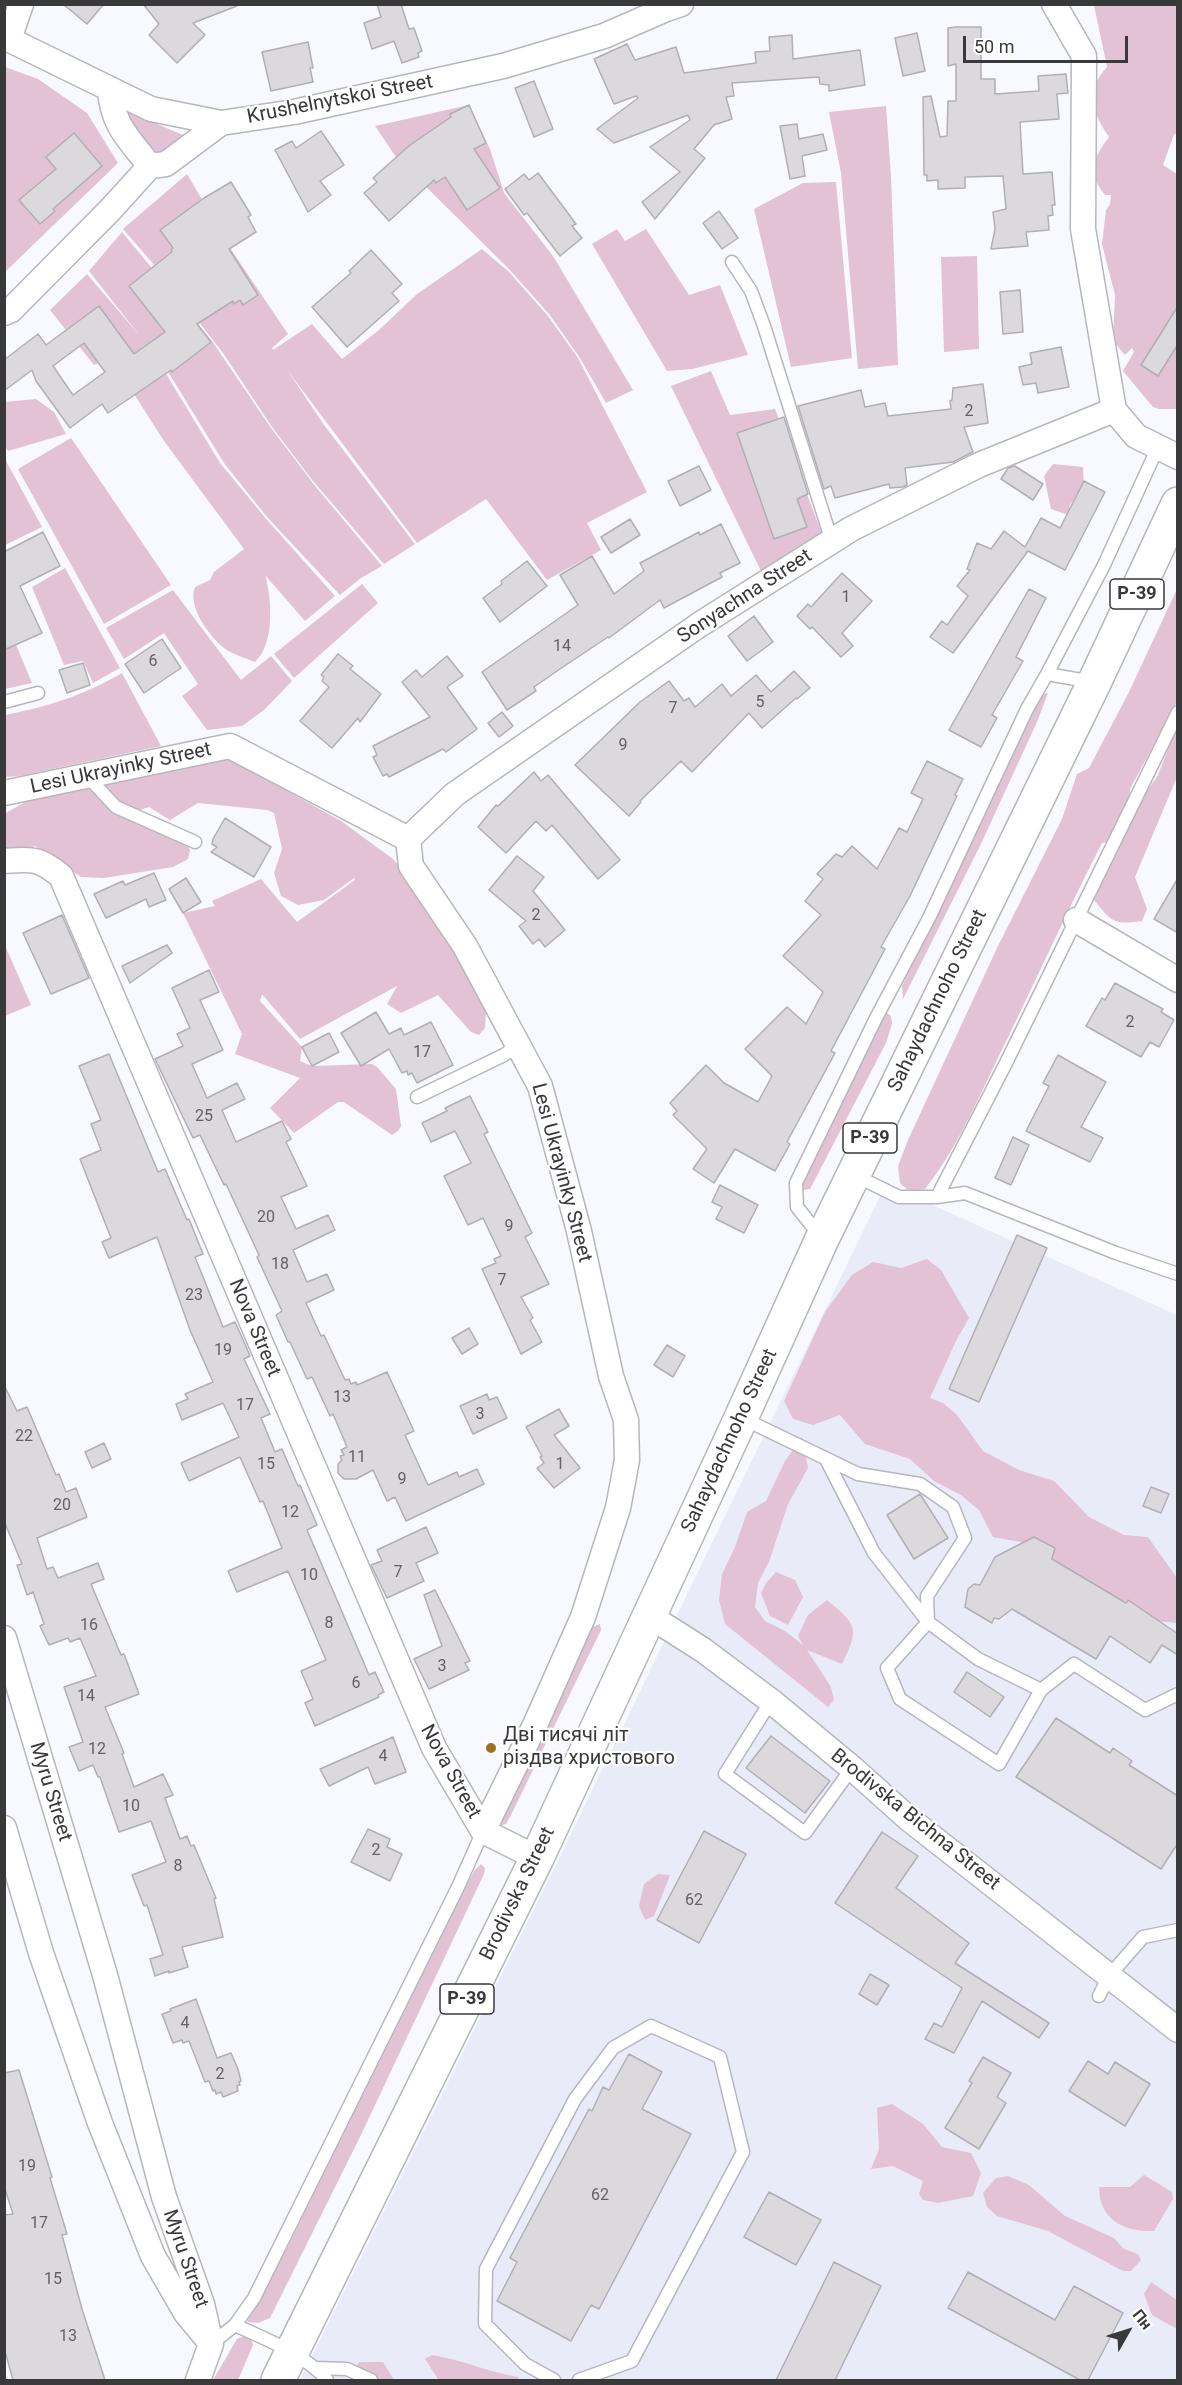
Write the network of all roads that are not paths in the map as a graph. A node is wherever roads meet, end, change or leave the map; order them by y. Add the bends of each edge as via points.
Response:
1 (21, 4) edge
2 (1054, 4) edge
3 (674, 5) edge
4 (7, 38) edge
5 (110, 88) junction
6 (221, 123) junction
7 (150, 166) junction
8 (732, 262) dead end
9 (4, 313) edge
10 (1114, 410) junction
11 (1168, 452) edge
12 (1178, 504) edge
13 (834, 540) junction
14 (1047, 674) junction
15 (1094, 683) junction
16 (38, 693) dead end
17 (4, 702) edge
18 (1178, 712) edge
19 (87, 776) junction
20 (4, 792) edge
21 (408, 839) junction
22 (195, 842) dead end
23 (4, 861) edge
24 (1076, 920) junction
25 (1178, 981) edge
26 (518, 1045) junction
27 (417, 1097) dead end
28 (853, 1174) junction
29 (937, 1197) junction
30 (822, 1239) junction
31 (1178, 1274) edge
32 (741, 1418) junction
33 (826, 1459) junction
34 (653, 1606) junction
35 (928, 1622) junction
36 (4, 1638) edge
37 (1041, 1690) junction
38 (1178, 1694) edge
39 (771, 1701) junction
40 (852, 1768) junction
41 (4, 1828) edge
42 (483, 1831) junction
43 (537, 1858) junction
44 (1178, 1930) edge
45 (1104, 1986) junction
46 (1178, 2030) edge
47 (235, 2325) junction
48 (211, 2344) junction
49 (295, 2367) edge
50 (198, 2380) edge
51 (327, 2380) edge
52 (371, 2380) edge
53 (554, 2380) edge
54 (579, 2380) edge

1 - 4 street
2 - 10 street via 1084,56 1083,229
3 - 6 street, Krushelnytskoi Street via 604,36 503,66 294,112
4 - 5 street, Krushelnytskoi Street
5 - 6 street, Krushelnytskoi Street via 151,108
5 - 7 street via 111,110
6 - 7 street via 166,164
7 - 9 street via 78,243
8 - 13 lane via 751,291 764,326
10 - 11 street via 1136,436
10 - 13 street, Sonyachna Street via 979,465
11 - 14 lane
12 - 15 main road, Sahaydachnoho Street / Р-39
13 - 21 street, Sonyachna Street via 699,625 455,794
14 - 15 lane
14 - 30 lane via 796,1184 797,1207
15 - 28 main road, Sahaydachnoho Street / Р-39
16 - 17 lane
18 - 24 lane
19 - 20 street, Lesi Ukrayinky Street
19 - 21 street, Lesi Ukrayinky Street via 230,746
19 - 22 lane via 116,807
21 - 26 street, Lesi Ukrayinky Street via 411,866 465,946
23 - 42 street, Nova Street via 28,859 45,863 61,876 434,1748
24 - 25 street
24 - 29 lane
26 - 27 lane
26 - 42 street, Lesi Ukrayinky Street via 540,1086 579,1231 611,1376 626,1419 627,1461 618,1508 583,1617
28 - 29 lane via 899,1197
28 - 30 main road, Sahaydachnoho Street / Р-39
29 - 31 lane via 965,1193
30 - 32 main road, Sahaydachnoho Street / Р-39
32 - 33 lane
32 - 34 main road, Sahaydachnoho Street / Р-39
33 - 35 lane via 874,1553
33 - 35 lane via 858,1474 920,1484 952,1507 965,1538 927,1596
34 - 39 street, Brodivska Bichna Street
34 - 43 main road, Brodivska Street / Р-39
35 - 37 lane via 978,1659
35 - 37 lane via 887,1668 900,1700 999,1764
36 - 48 street, Myru Street via 105,1975 164,2197 202,2304
37 - 38 lane via 1074,1664 1145,1710
39 - 40 street, Brodivska Bichna Street
39 - 40 lane via 724,1774 805,1833
40 - 45 street, Brodivska Bichna Street
41 - 48 street, Myru Street via 81,2070 153,2256 186,2313
42 - 43 street
42 - 47 lane via 459,1887 254,2298
43 - 49 main road, Brodivska Street / Р-39
44 - 45 lane via 1143,1937
45 - 46 street, Brodivska Bichna Street
47 - 48 lane
47 - 49 lane
48 - 50 street
49 - 51 lane
49 - 52 lane via 347,2368
53 - 54 lane via 525,2364 485,2324 486,2269 575,2099 614,2048 651,2026 720,2057 743,2152 632,2361

